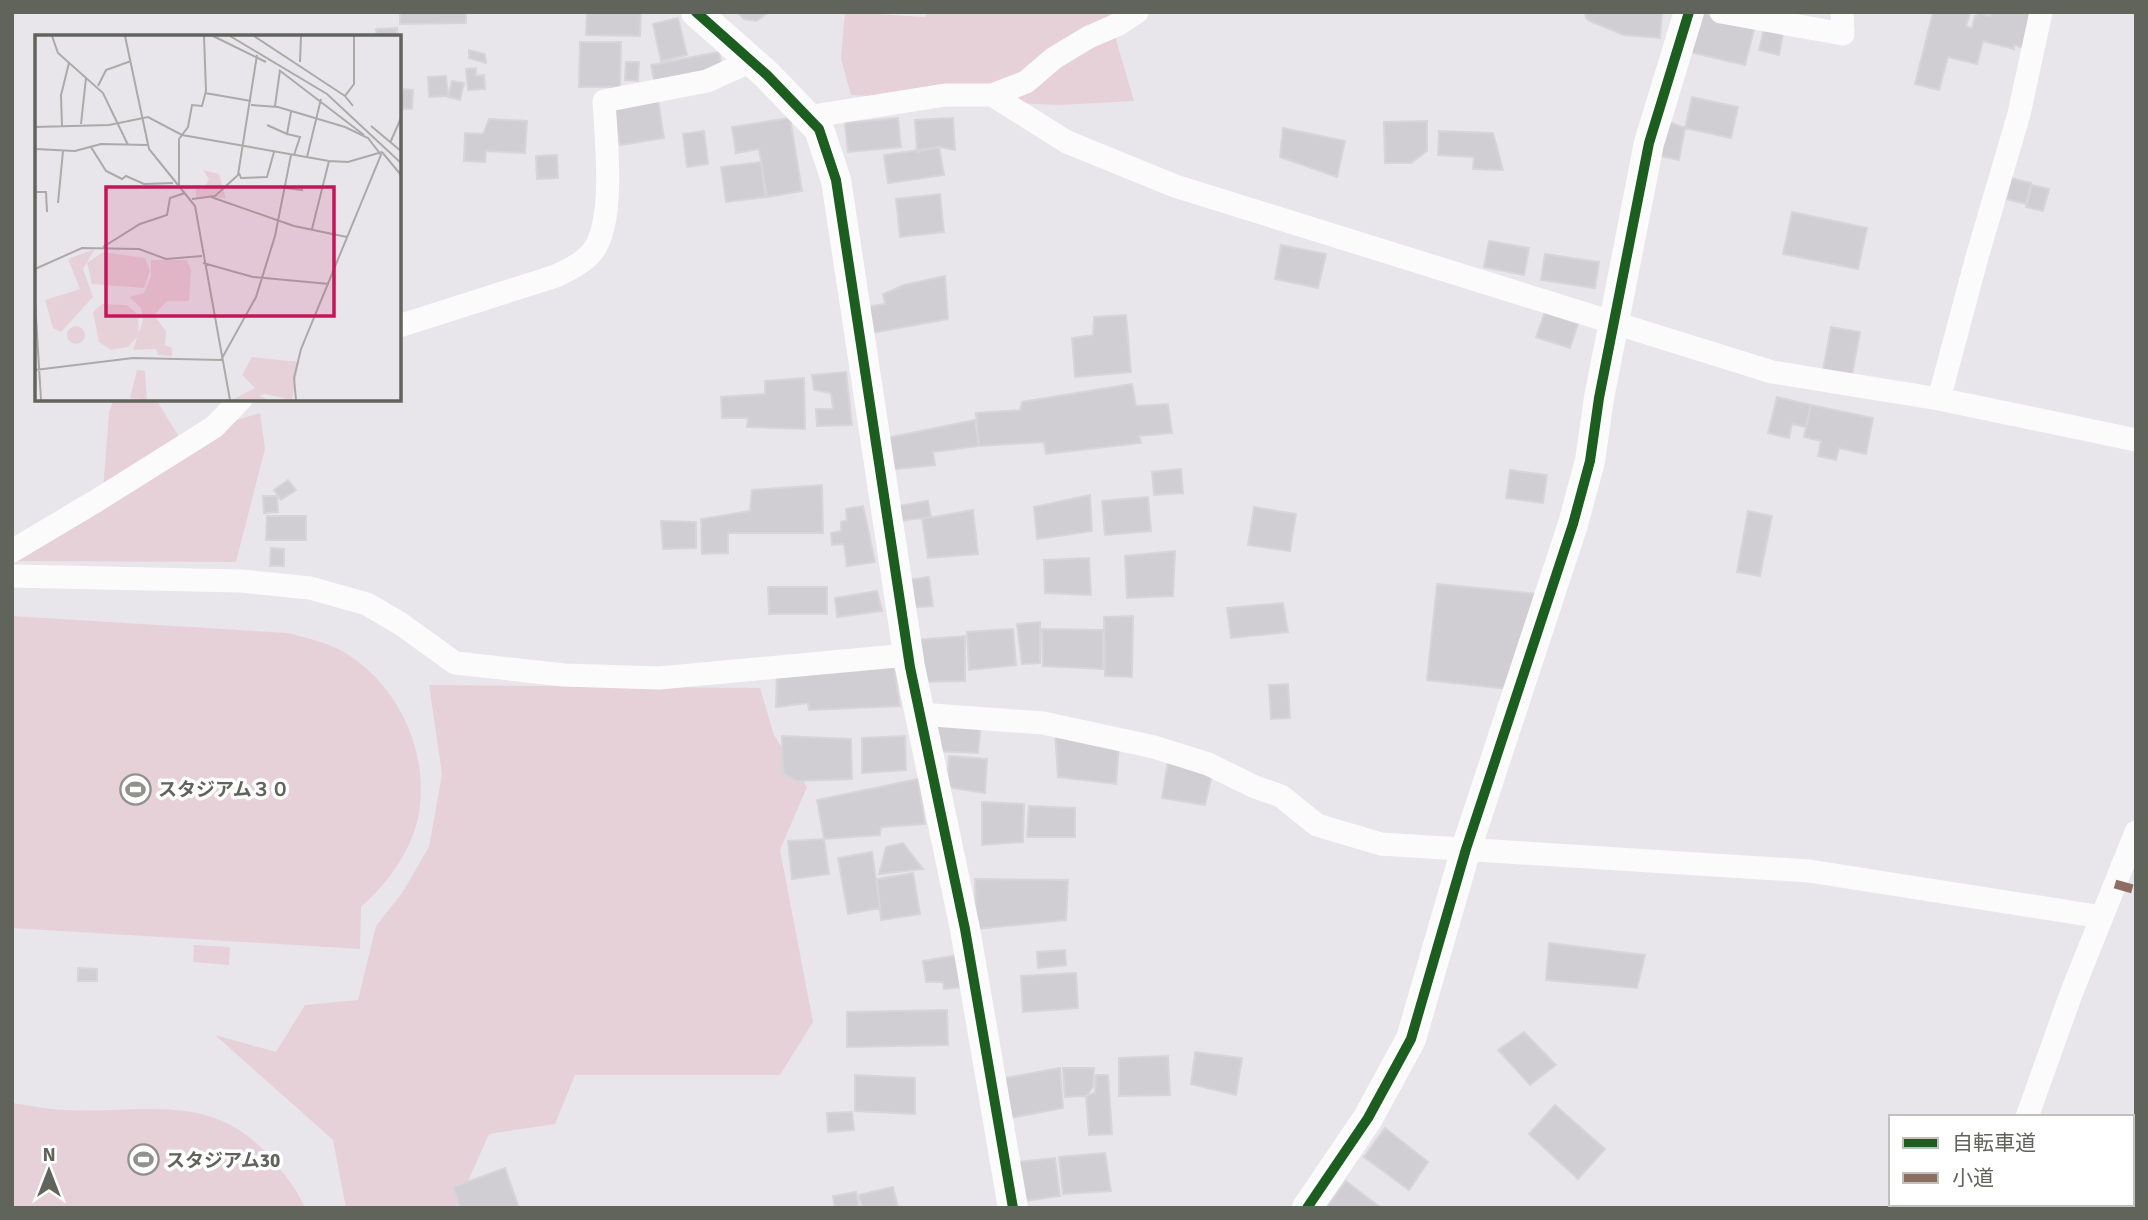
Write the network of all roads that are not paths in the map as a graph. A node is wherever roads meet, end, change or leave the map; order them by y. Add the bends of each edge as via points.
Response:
1 (696, 12) edge
2 (1137, 12) edge
3 (1689, 12) edge
4 (1721, 12) edge
5 (1842, 12) edge
6 (2041, 12) edge
7 (751, 61) junction
8 (992, 95) junction
9 (807, 117) junction
10 (1614, 322) junction
11 (401, 325) edge
12 (1939, 400) junction
13 (239, 401) edge
14 (2136, 440) edge
15 (12, 551) edge
16 (12, 576) edge
17 (908, 655) junction
18 (919, 714) junction
19 (2136, 832) edge
20 (1466, 849) junction
21 (2102, 917) junction
22 (2028, 1115) edge
23 (1013, 1208) edge
24 (1307, 1208) edge

1 - 7 street
2 - 8 street via 1054,58 1026,82
3 - 10 street via 1649,143
4 - 5 street via 1843,34
6 - 12 street via 2019,114
7 - 9 street
7 - 11 street via 707,81 604,101 604,222 595,247 579,264 556,276
8 - 9 street via 945,95
8 - 10 street via 1067,142 1175,186
9 - 17 street via 819,130 836,180
10 - 12 street via 1772,372
10 - 20 street via 1590,461 1573,524
12 - 14 street
13 - 15 street via 214,426
16 - 17 street via 241,581 310,588 367,604 455,663 564,676 659,678
17 - 18 street
18 - 20 street via 1043,723 1154,747 1208,764 1281,796 1317,825 1381,844
18 - 23 street via 964,929
19 - 21 street
20 - 21 street via 1810,871
20 - 24 street via 1411,1039 1368,1118
21 - 22 street

